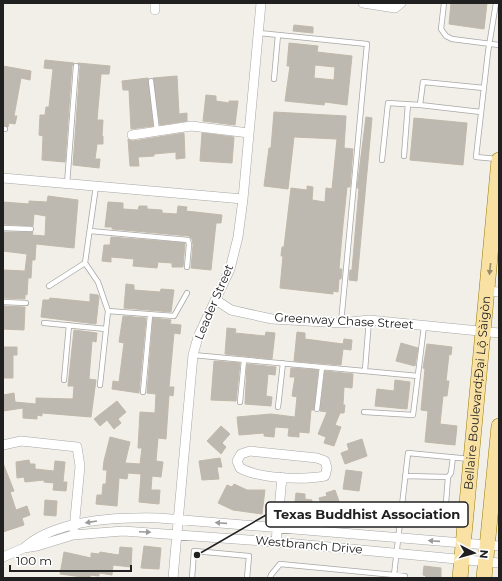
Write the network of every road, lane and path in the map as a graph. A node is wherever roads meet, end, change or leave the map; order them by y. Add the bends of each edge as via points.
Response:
1 (261, 3) edge
2 (363, 3) edge
3 (401, 3) edge
4 (444, 3) edge
5 (496, 3) edge
6 (259, 33) junction
7 (278, 35) junction
8 (490, 44) junction
9 (499, 45) edge
10 (76, 66) dead end
11 (274, 79) dead end
12 (151, 82) dead end
13 (484, 88) junction
14 (408, 104) junction
15 (420, 105) junction
16 (481, 112) junction
17 (157, 131) junction
18 (250, 133) junction
19 (132, 135) dead end
20 (404, 156) dead end
21 (382, 160) dead end
22 (499, 160) edge
23 (3, 178) edge
24 (67, 184) junction
25 (96, 186) junction
26 (243, 199) junction
27 (3, 228) edge
28 (31, 229) dead end
29 (90, 231) junction
30 (85, 263) junction
31 (187, 267) dead end
32 (49, 286) dead end
33 (493, 291) edge
34 (187, 293) dead end
35 (216, 300) junction
36 (3, 302) edge
37 (26, 303) dead end
38 (108, 312) junction
39 (150, 315) junction
40 (369, 320) junction
41 (44, 322) dead end
42 (342, 323) junction
43 (69, 325) junction
44 (424, 326) junction
45 (106, 329) junction
46 (483, 332) junction
47 (499, 333) edge
48 (193, 355) junction
49 (244, 360) junction
50 (283, 362) junction
51 (322, 367) junction
52 (365, 370) junction
53 (418, 376) junction
54 (64, 380) dead end
55 (100, 385) dead end
56 (144, 392) dead end
57 (240, 402) dead end
58 (278, 407) dead end
59 (317, 410) dead end
60 (364, 412) dead end
61 (499, 426) edge
62 (3, 445) edge
63 (453, 457) junction
64 (471, 459) junction
65 (497, 462) edge
66 (405, 476) junction
67 (282, 477) junction
68 (448, 477) junction
69 (466, 507) junction
70 (179, 520) junction
71 (74, 524) junction
72 (278, 527) junction
73 (178, 534) junction
74 (73, 535) junction
75 (398, 539) junction
76 (276, 542) junction
77 (463, 544) junction
78 (493, 545) edge
79 (24, 548) junction
80 (396, 553) junction
81 (3, 557) edge
82 (462, 560) junction
83 (492, 562) edge
84 (394, 574) junction
85 (173, 578) edge
86 (192, 578) edge
87 (247, 578) edge
88 (270, 578) edge
89 (406, 578) edge
90 (460, 578) edge
91 (484, 578) edge

1 - 6 street, Leader Street
2 - 3 street via 395,8
4 - 8 lane via 441,29 446,36
5 - 8 lane
6 - 7 lane
6 - 18 street, Leader Street
7 - 11 lane
7 - 42 lane via 367,44
8 - 9 lane
8 - 13 lane
10 - 24 lane
12 - 17 lane
13 - 15 lane via 423,82
13 - 16 lane
14 - 15 lane
14 - 20 lane
14 - 21 lane via 391,102 387,105
15 - 16 lane
16 - 22 lane via 476,158
17 - 18 street via 191,126
17 - 19 street
18 - 26 street, Leader Street
22 -> 33 main road, Bellaire Boulevard;Đại Lộ Sàigòn
23 - 24 street
24 - 25 street
25 - 26 street
25 - 29 lane
26 - 35 street, Leader Street via 238,237 230,269
27 - 28 lane
29 - 30 lane
29 - 31 lane via 188,240
30 - 32 lane
30 - 38 lane via 98,282
33 - 46 main road, Bellaire Boulevard;Đại Lộ Sàigòn
34 - 39 lane via 174,316
35 - 42 street, Greenway Chase Street via 231,310 272,319
35 - 48 street, Leader Street via 198,337
36 - 37 lane
38 - 39 lane
38 - 45 lane
39 - 56 lane
40 - 42 street, Greenway Chase Street
40 - 44 street, Greenway Chase Street
40 - 52 lane
41 - 43 lane
43 - 45 lane
43 - 54 lane
44 - 46 street, Greenway Chase Street
44 - 53 lane
45 - 55 lane
46 - 47 street, Greenway Chase Street
46 - 64 main road, Bellaire Boulevard;Đại Lộ Sàigòn
48 - 49 lane
48 - 70 street, Leader Street
49 - 50 lane
49 - 57 lane
50 - 51 lane
50 - 58 lane
51 - 52 lane
51 - 59 lane
52 - 53 lane
53 - 60 lane via 413,415
61 - 65 main road, Bellaire Boulevard;Đại Lộ Sàigòn
62 - 71 street via 21,441 78,447 80,466
63 - 64 lane
63 - 66 lane via 408,453
63 - 68 lane
64 - 65 main road
64 - 69 main road, Bellaire Boulevard;Đại Lộ Sàigòn
65 - 78 main road, Bellaire Boulevard;Đại Lộ Sàigòn via 492,520
66 - 68 lane
66 - 75 lane
67 - 67 street via 316,478 325,476 327,468 325,461 317,458 250,451 241,454 237,461 240,468 247,472
67 - 72 street
68 - 69 lane via 446,503
69 - 77 main road, Bellaire Boulevard;Đại Lộ Sàigòn
70 -> 71 street, Westbranch Drive via 120,517
72 -> 70 street, Westbranch Drive
70 - 73 street, Leader Street
71 - 74 street
71 - 79 street, Westbranch Drive via 34,539
72 - 75 street, Westbranch Drive
72 - 76 street
74 -> 73 street, Westbranch Drive via 123,531
73 - 76 street, Westbranch Drive
73 - 85 street, Leader Street
74 - 79 street, Westbranch Drive
77 -> 75 street, Westbranch Drive
75 - 80 lane
76 - 80 street, Westbranch Drive
77 - 78 street, Westbranch Drive
77 - 82 main road, Bellaire Boulevard;Đại Lộ Sàigòn
78 - 83 main road, Bellaire Boulevard;Đại Lộ Sàigòn
79 - 81 street, Westbranch Drive
80 - 82 street, Westbranch Drive
80 - 84 lane
82 - 83 street, Westbranch Drive
82 - 90 main road, Bellaire Boulevard;Đại Lộ Sàigòn
83 - 91 main road, Bellaire Boulevard;Đại Lộ Sàigòn
84 - 88 lane via 280,564
84 - 89 lane
86 - 87 lane via 194,551 249,556

